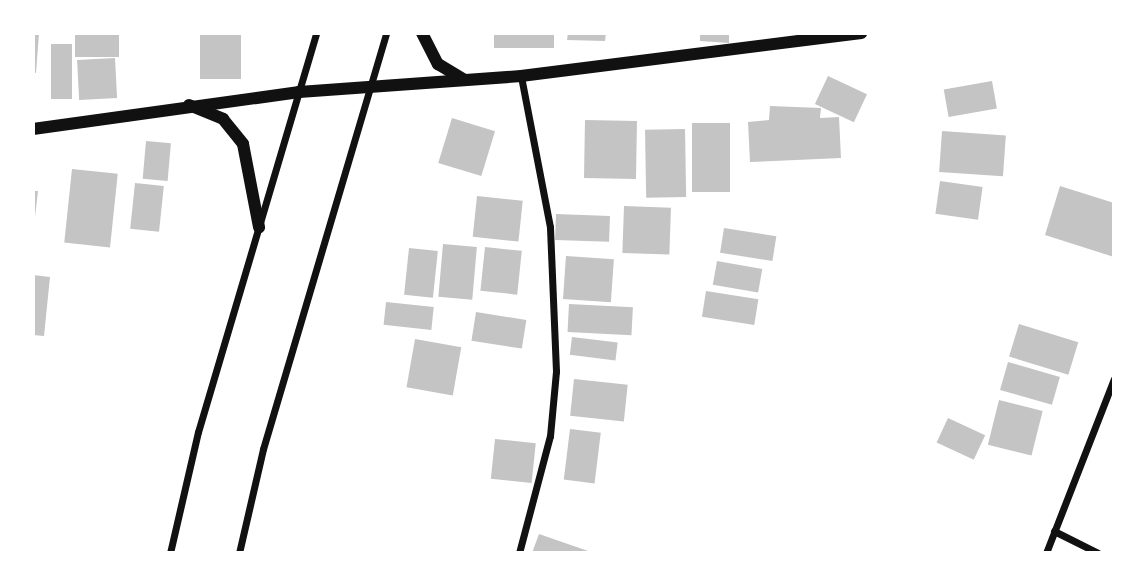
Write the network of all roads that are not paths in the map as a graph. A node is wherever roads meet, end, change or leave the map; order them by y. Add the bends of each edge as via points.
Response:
1 (316, 33) edge
2 (386, 33) edge
3 (422, 33) edge
4 (861, 33) edge
5 (521, 76) junction
6 (465, 80) junction
7 (371, 85) junction
8 (299, 92) junction
9 (188, 105) junction
10 (33, 129) edge
11 (259, 227) junction
12 (1114, 379) edge
13 (1054, 531) junction
14 (170, 553) edge
15 (239, 553) edge
16 (519, 553) edge
17 (1046, 553) edge
18 (1097, 553) edge

1 - 8 street
2 - 7 street
3 - 6 street via 438,64
4 - 5 street
5 - 6 street
5 - 16 street via 550,227 556,371 550,436
6 - 7 street
7 - 8 street
7 - 15 street via 263,449
8 - 9 street
8 - 11 street
9 - 10 street
9 - 11 street via 223,119 243,144
11 - 14 street via 198,432
12 - 13 street
13 - 17 street
13 - 18 street

